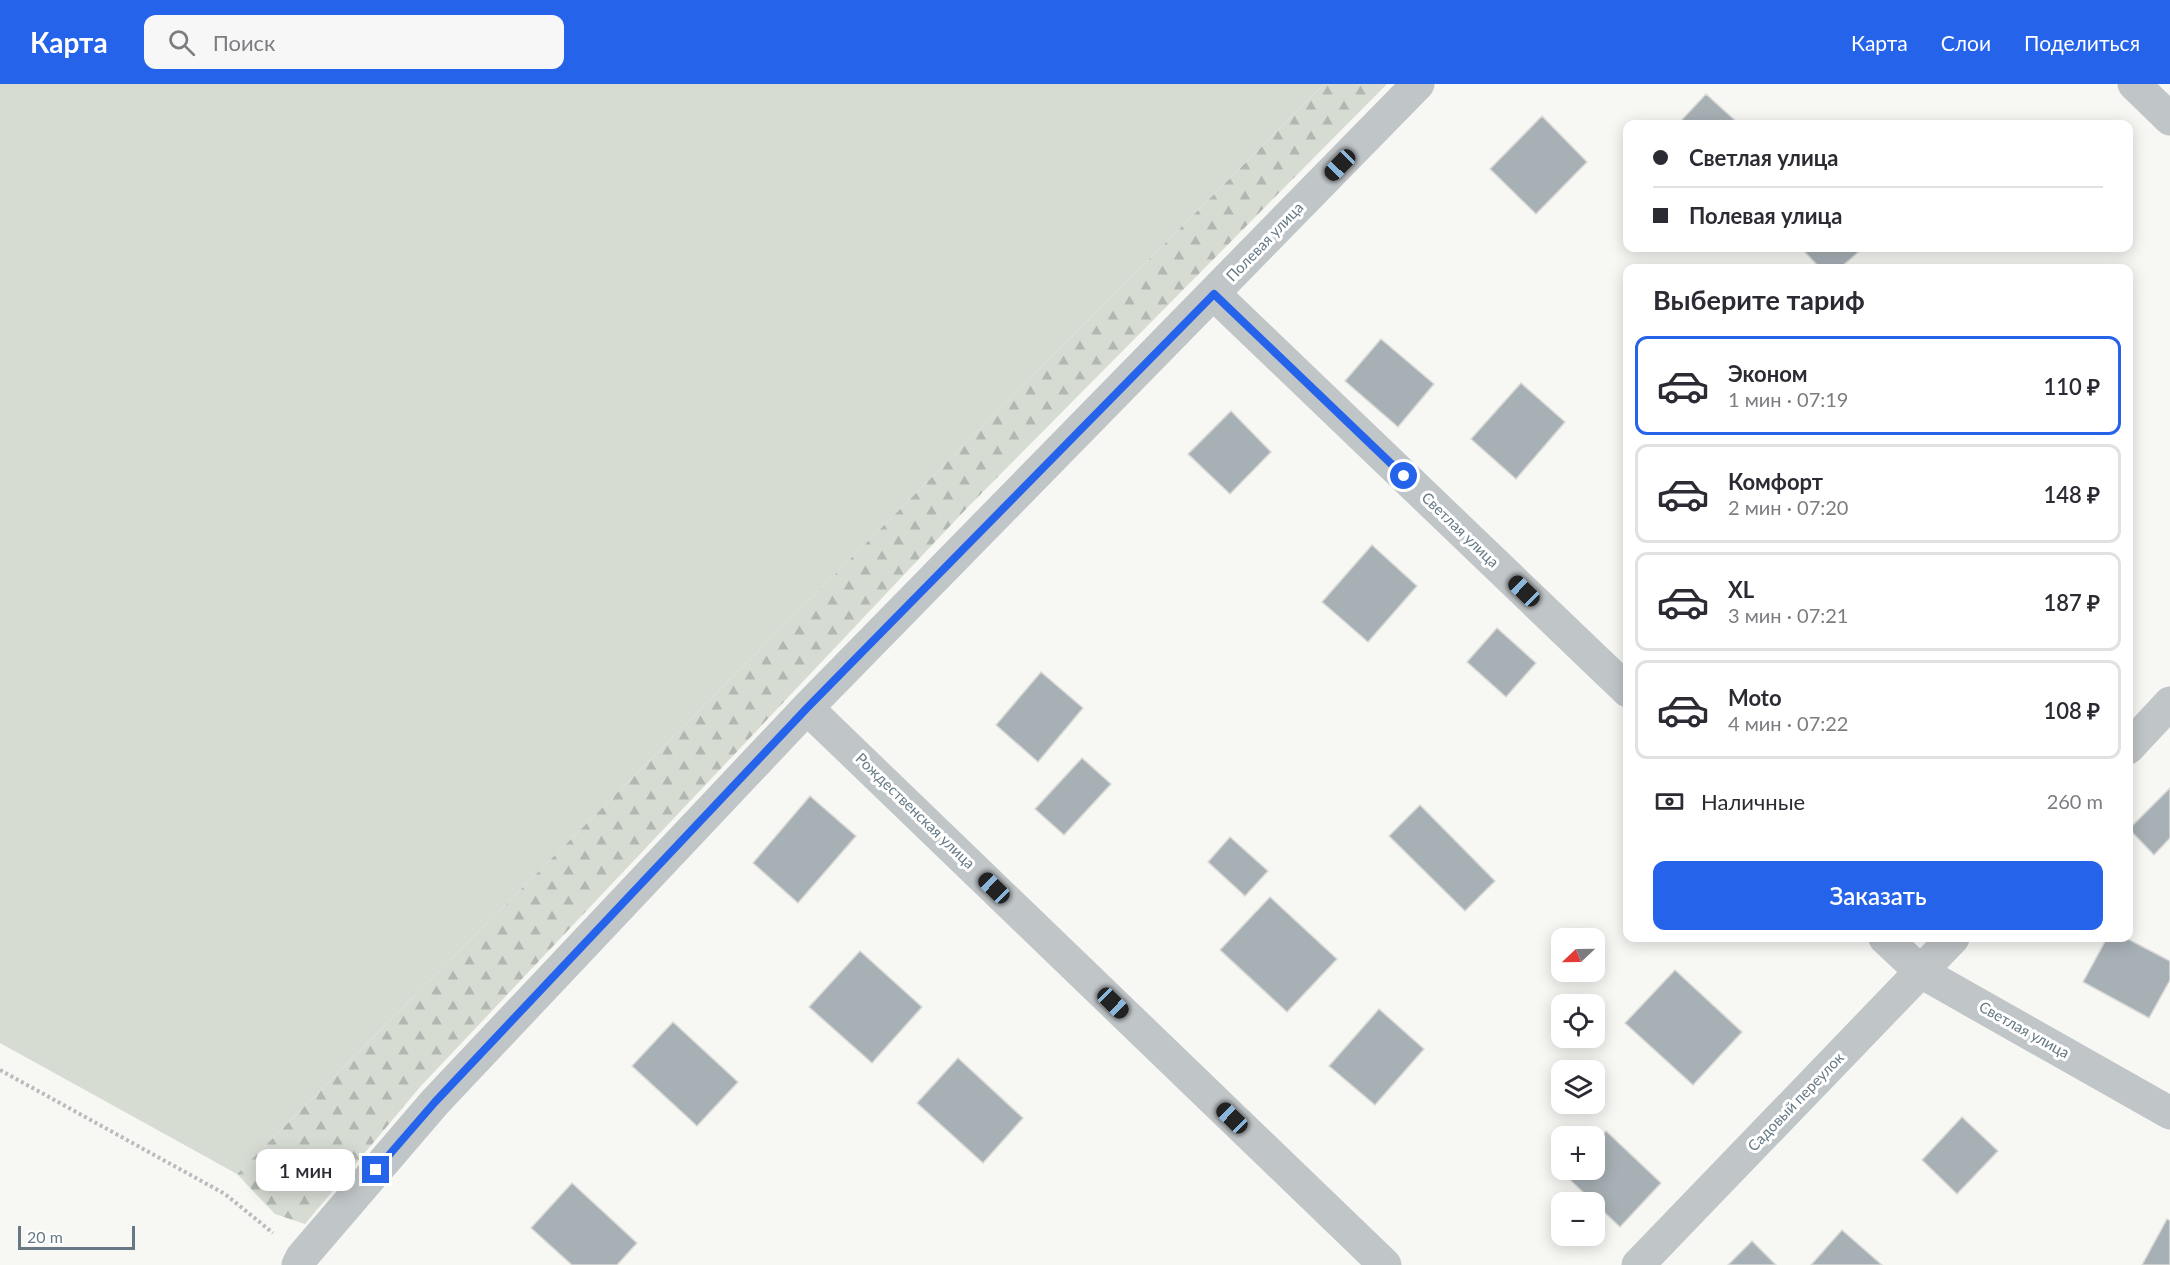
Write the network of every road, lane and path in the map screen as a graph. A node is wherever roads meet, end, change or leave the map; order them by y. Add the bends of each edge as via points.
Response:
1 (1418, 84) edge
2 (2134, 84) edge
3 (2170, 119) edge
4 (1214, 294) junction
5 (1623, 685) edge
6 (2170, 703) edge
7 (807, 708) junction
8 (2133, 743) edge
9 (1889, 942) edge
10 (1949, 942) edge
11 (1921, 972) junction
12 (0, 1070) edge
13 (2170, 1113) edge
14 (300, 1261) edge
15 (1384, 1265) edge
16 (1638, 1265) edge

1 - 4 street, Полевая улица
2 - 3 street
4 - 5 street, Светлая улица
4 - 7 street, Полевая улица
6 - 8 street
7 - 14 street, Полевая улица via 435,1102
7 - 15 street, Рождественская улица
9 - 11 street, Светлая улица
10 - 11 street, Садовый переулок
11 - 13 street, Светлая улица
11 - 16 street, Садовый переулок
12 - 14 path via 225,1194

